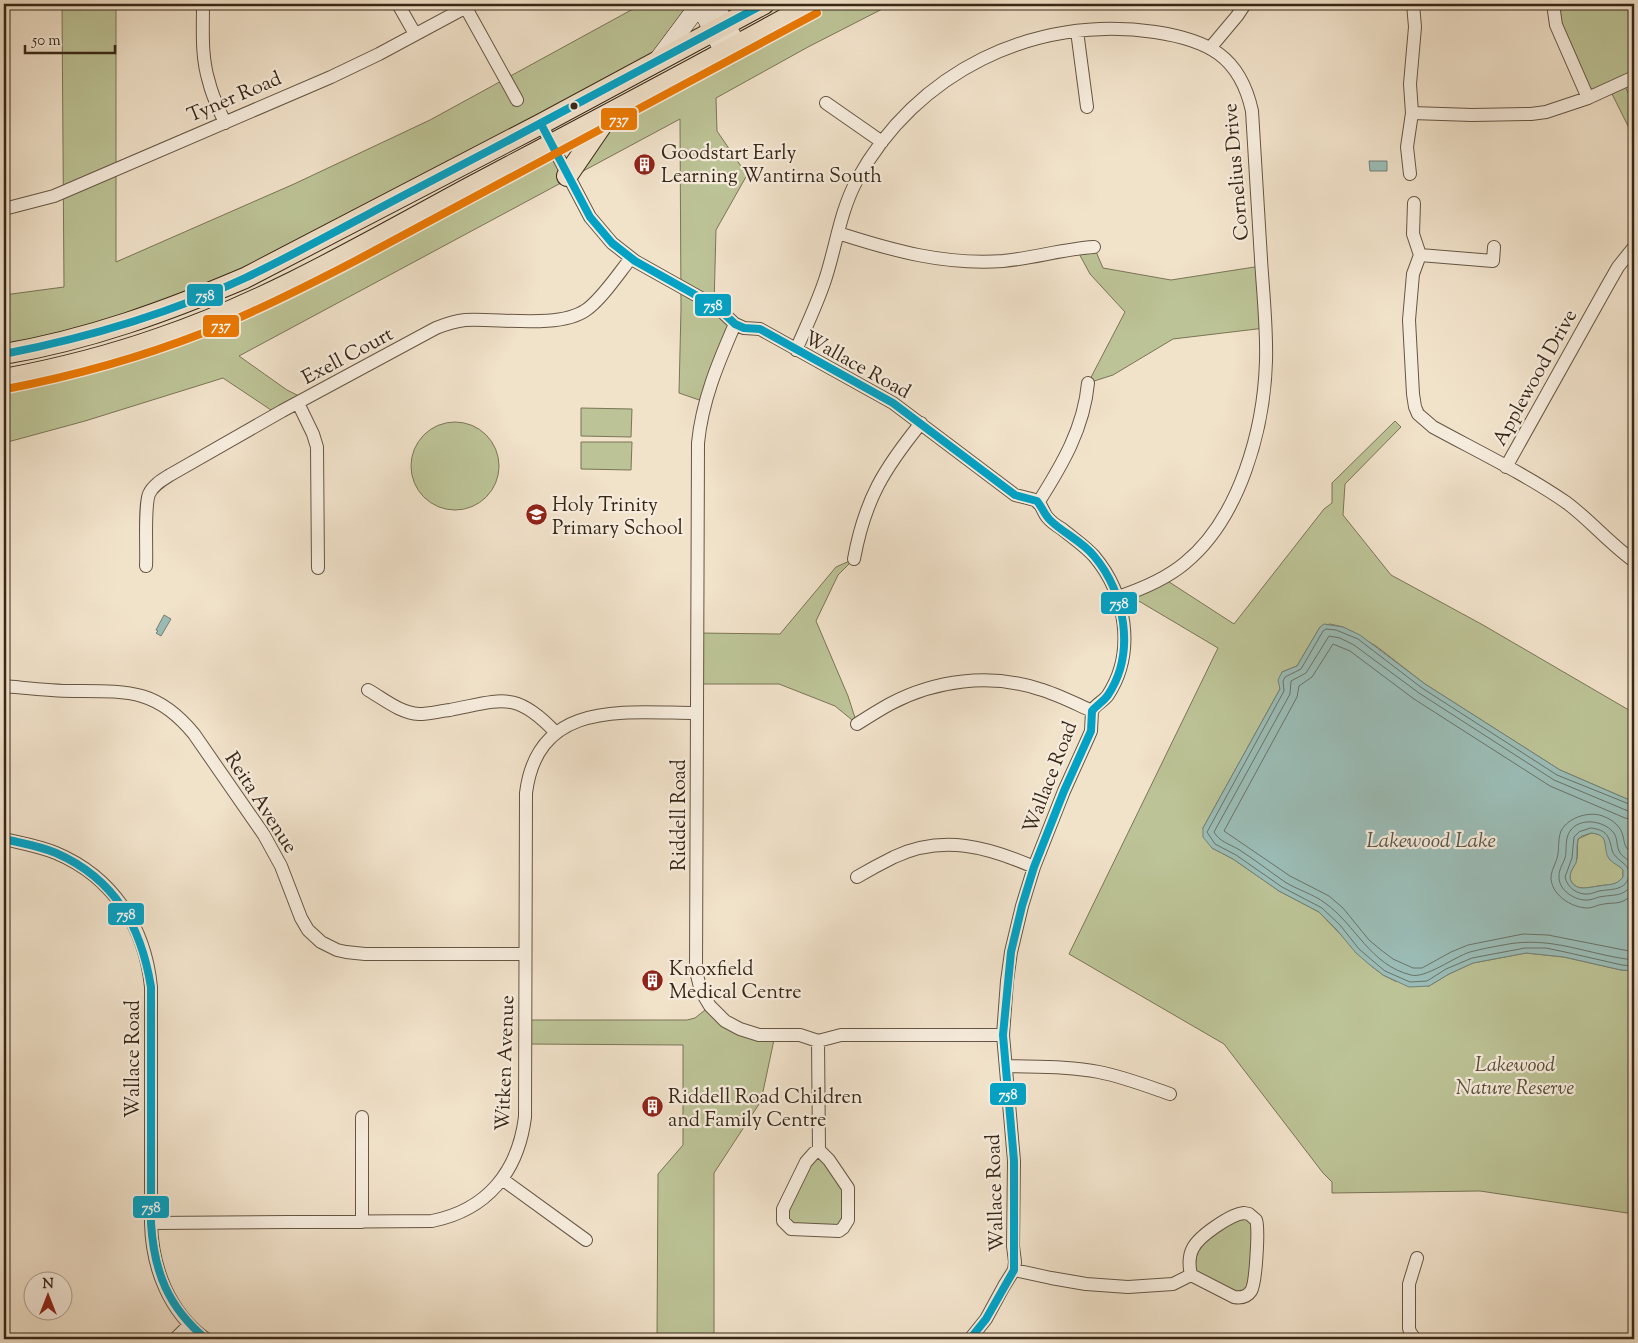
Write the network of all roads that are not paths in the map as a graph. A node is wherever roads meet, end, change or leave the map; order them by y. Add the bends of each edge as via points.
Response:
1 (203, 4) edge
2 (398, 4) edge
3 (704, 4) edge
4 (812, 4) edge
5 (1245, 4) edge
6 (1413, 4) edge
7 (1553, 4) edge
8 (469, 6) edge
9 (754, 6) edge
10 (719, 28) junction
11 (1077, 31) junction
12 (415, 34) junction
13 (1211, 47) junction
14 (730, 49) junction
15 (656, 62) junction
16 (1634, 77) edge
17 (1588, 98) junction
18 (517, 100) dead end
19 (826, 103) dead end
20 (1087, 107) dead end
21 (1412, 114) junction
22 (609, 115) junction
23 (225, 123) junction
24 (540, 124) junction
25 (882, 142) junction
26 (551, 145) junction
27 (1410, 174) dead end
28 (567, 176) junction
29 (1414, 203) dead end
30 (4, 209) edge
31 (838, 233) junction
32 (1094, 247) dead end
33 (1494, 247) dead end
34 (1634, 247) edge
35 (1420, 255) junction
36 (631, 258) junction
37 (1493, 261) junction
38 (1505, 266) dead end
39 (735, 324) junction
40 (796, 350) junction
41 (4, 354) edge
42 (4, 379) edge
43 (1088, 383) dead end
44 (298, 403) junction
45 (921, 423) junction
46 (1506, 466) junction
47 (1038, 502) junction
48 (854, 559) dead end
49 (1634, 561) edge
50 (146, 566) dead end
51 (318, 568) dead end
52 (1118, 597) junction
53 (4, 686) edge
54 (368, 690) dead end
55 (1092, 711) junction
56 (697, 713) junction
57 (857, 724) dead end
58 (556, 733) junction
59 (4, 840) edge
60 (1034, 867) junction
61 (857, 877) dead end
62 (525, 954) junction
63 (1003, 1036) junction
64 (818, 1041) junction
65 (1006, 1066) junction
66 (1170, 1094) dead end
67 (362, 1117) dead end
68 (819, 1150) junction
69 (502, 1179) junction
70 (362, 1222) junction
71 (151, 1223) junction
72 (586, 1240) dead end
73 (1417, 1258) dead end
74 (1014, 1270) junction
75 (1191, 1275) junction
76 (189, 1325) junction
77 (175, 1339) edge
78 (206, 1339) edge
79 (970, 1339) edge
80 (1415, 1339) edge

1 - 23 street via 206,69
2 - 12 street
3 - 10 main road
3 - 15 main road
4 - 14 main road
5 - 13 street
6 - 21 street
7 - 17 street via 1556,25
8 - 12 street, Tyner Road
8 - 18 street
9 - 10 main road
10 - 14 main road
10 - 15 main road
11 - 13 street, Cornelius Drive via 1108,28 1146,31
11 - 20 street
11 - 25 street, Cornelius Drive via 1048,35 990,54 938,86
12 - 23 street, Tyner Road via 331,77
13 - 52 street, Cornelius Drive via 1231,64 1248,95 1252,112 1266,341 1260,415 1242,477 1214,531 1196,554 1173,572
14 - 22 main road
15 - 24 main road
16 - 17 street
17 - 21 street via 1531,114
19 - 25 street
21 - 27 street via 1407,147
22 - 26 main road
22 - 28 main road
23 - 30 street, Tyner Road via 54,196
24 - 26 street
24 - 41 main road via 246,278 126,324
25 - 31 street, Cornelius Drive via 857,180
26 - 28 street
26 - 42 main road via 329,263 220,315 114,352
28 - 36 street via 594,223
29 - 35 street via 1412,234
31 - 32 street via 898,252 949,260 1004,261
31 - 40 street, Cornelius Drive via 825,281
33 - 37 street
34 - 46 street, Applewood Drive via 1609,281
35 - 37 street
35 - 46 street via 1413,274 1409,320 1416,410 1434,427
36 - 39 street via 717,307
36 - 44 street, Exell Court via 592,305 581,313 544,321 467,320 448,324
37 - 38 street
39 - 40 street, Wallace Road via 760,329
39 - 56 street, Riddell Road via 710,384 698,443
40 - 45 street, Wallace Road via 893,403
43 - 47 street via 1084,412 1074,438 1062,465
44 - 50 street, Exell Court via 156,485 149,494 147,506
44 - 51 street via 317,446
45 - 47 street, Wallace Road via 1015,494
45 - 48 street via 892,460 874,492
46 - 49 street, Applewood Drive via 1584,516 1610,543
47 - 52 street, Wallace Road via 1051,521 1093,556
52 - 55 street, Wallace Road via 1124,635 1120,662 1108,694
53 - 62 street, Reita Avenue via 125,692 165,705 194,734 253,817 281,866 304,924 329,946 365,954
54 - 58 street via 401,710 419,714 499,701 513,702 536,713
55 - 57 street via 1026,685 972,681 922,690
55 - 60 street, Wallace Road via 1091,731
56 - 58 street, Witken Avenue via 597,715
56 - 64 street, Riddell Road via 696,971 701,991 720,1016 740,1029 759,1035 800,1036
58 - 62 street, Witken Avenue via 534,763 528,783
59 - 71 street, Wallace Road via 55,853 92,875 112,892 142,943 151,987
60 - 61 street via 990,850 943,845 903,853
60 - 63 street, Wallace Road via 1011,952
62 - 69 street, Witken Avenue via 525,1117 518,1150
63 - 64 street, Riddell Road via 834,1035
63 - 65 street, Wallace Road
64 - 68 street
65 - 66 street via 1092,1071 1118,1076
65 - 74 street, Wallace Road via 1014,1162
67 - 70 street
68 - 68 street via 848,1188 846,1224 839,1231 791,1229 783,1221 784,1209 806,1162
69 - 70 street, Witken Avenue via 471,1207 446,1218 416,1223
69 - 72 street
70 - 71 street, Witken Avenue
71 - 76 street, Wallace Road via 154,1255 162,1283
73 - 80 street via 1409,1284 1409,1328
74 - 75 street via 1086,1284 1128,1287 1173,1284
74 - 79 street, Wallace Road via 986,1319
75 - 75 street via 1190,1255 1200,1239 1236,1215 1253,1216 1257,1223 1257,1239 1254,1281 1248,1294 1234,1297
76 - 77 street
76 - 78 street, Wallace Road

